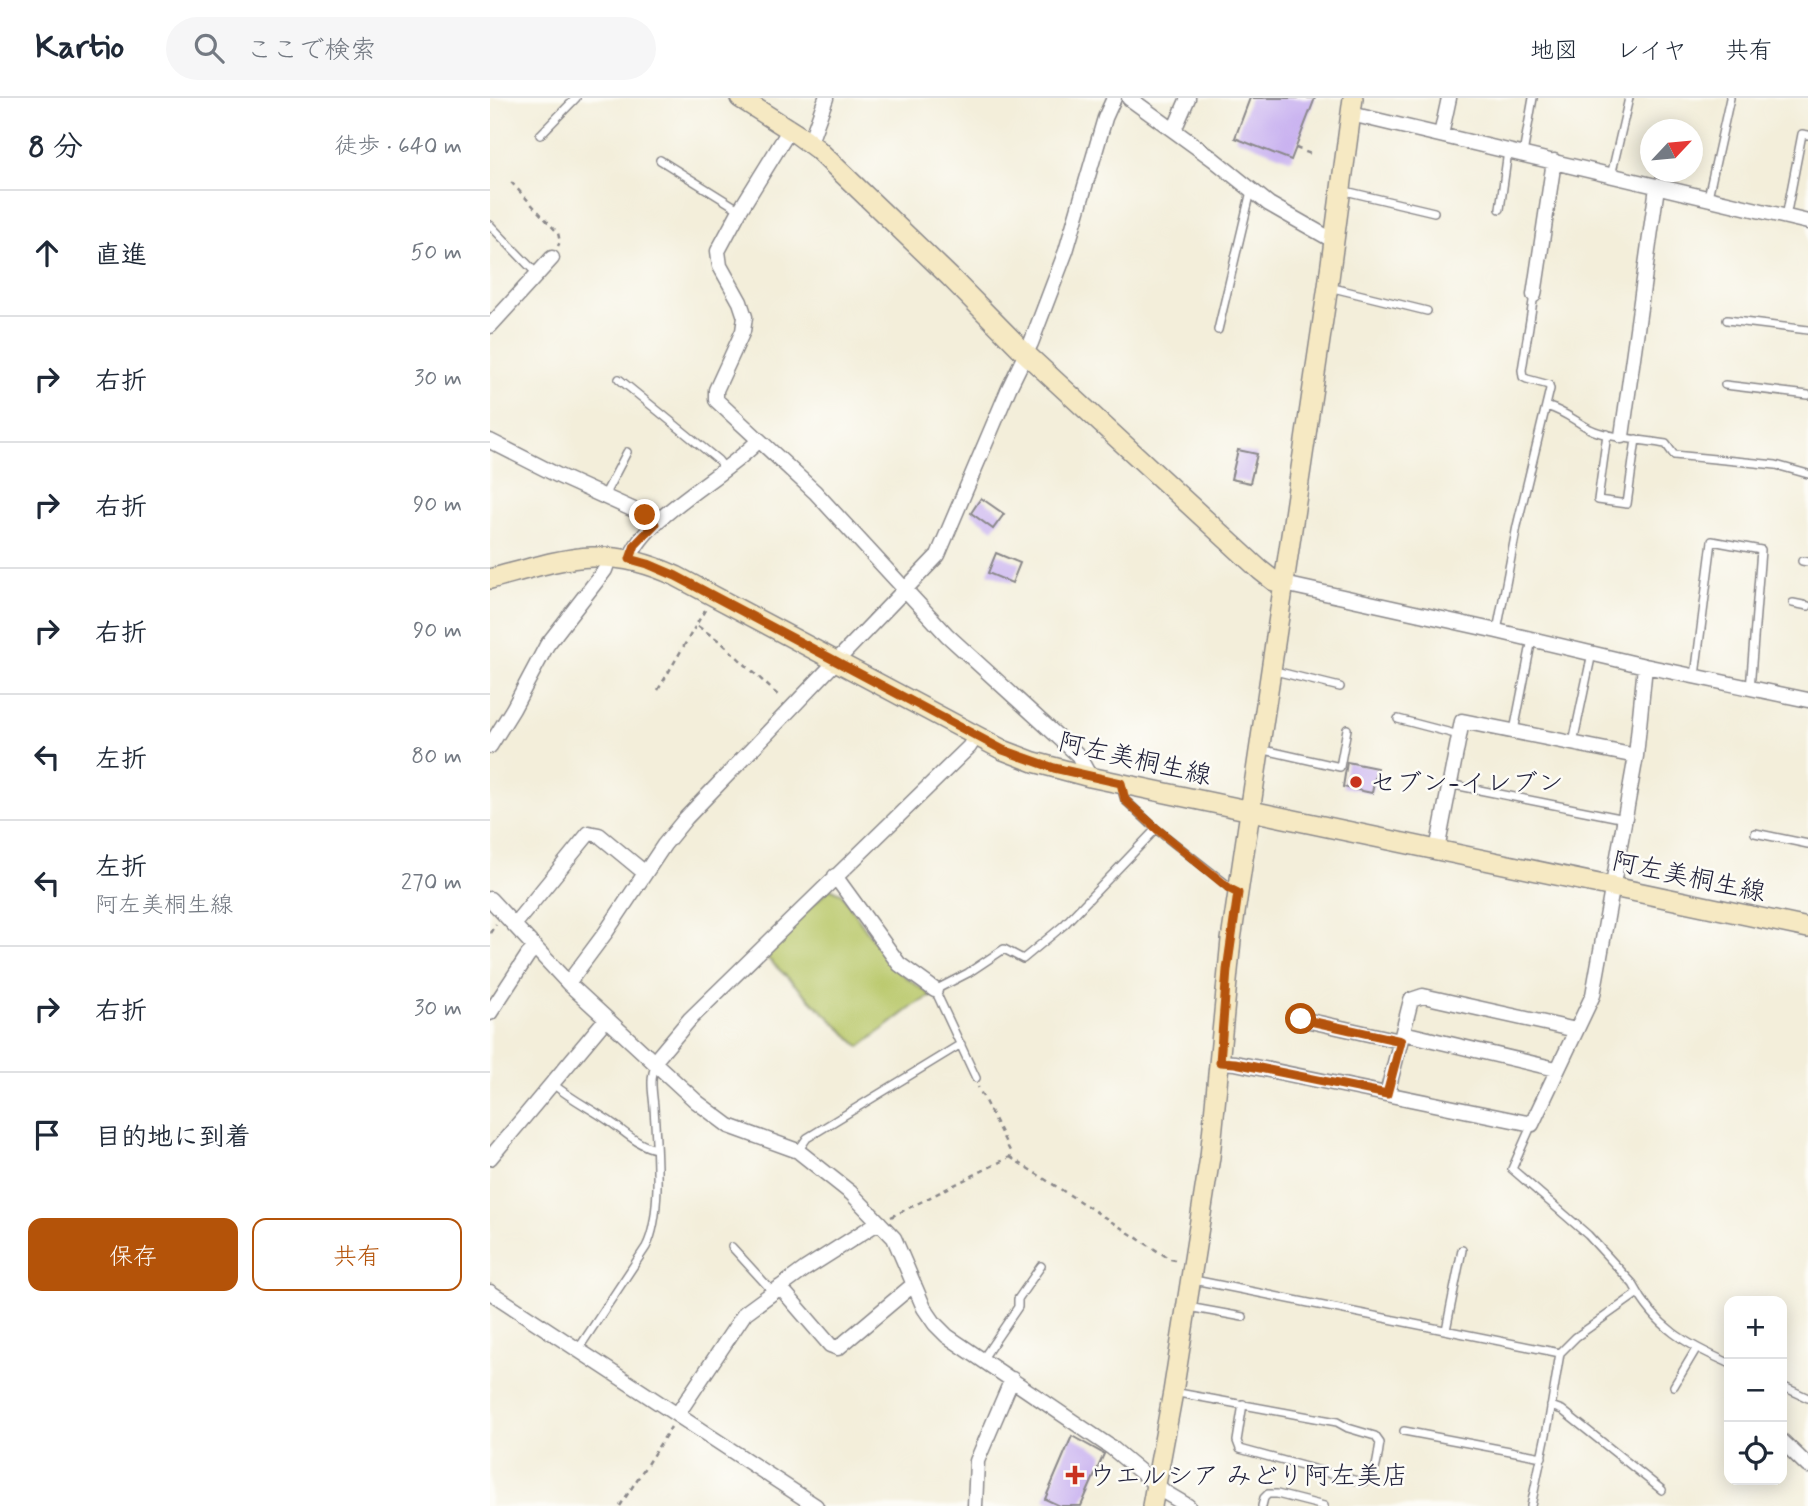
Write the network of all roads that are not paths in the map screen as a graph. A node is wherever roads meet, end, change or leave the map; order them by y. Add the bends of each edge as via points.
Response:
1 (576, 98) edge
2 (740, 98) edge
3 (826, 98) edge
4 (1114, 98) edge
5 (1129, 98) edge
6 (1188, 98) edge
7 (1449, 98) edge
8 (1533, 98) edge
9 (1629, 98) edge
10 (1730, 98) edge
11 (1352, 106) edge
12 (790, 129) junction
13 (1174, 130) junction
14 (540, 135) dead end
15 (1441, 135) junction
16 (1808, 135) edge
17 (808, 142) junction
18 (1515, 153) junction
19 (660, 160) dead end
20 (1554, 162) junction
21 (1611, 176) junction
22 (1657, 187) junction
23 (1251, 190) junction
24 (1340, 190) junction
25 (1708, 197) junction
26 (1500, 209) dead end
27 (740, 210) junction
28 (1434, 212) dead end
29 (1786, 218) junction
30 (1808, 222) edge
31 (490, 225) edge
32 (1334, 241) junction
33 (552, 258) road end
34 (537, 274) junction
35 (1328, 286) junction
36 (1534, 295) joint
37 (1427, 311) dead end
38 (1727, 320) dead end
39 (490, 326) edge
40 (1219, 330) dead end
41 (1808, 330) edge
42 (1025, 353) junction
43 (619, 379) dead end
44 (1725, 385) dead end
45 (1808, 396) edge
46 (1545, 406) junction
47 (1621, 436) junction
48 (490, 441) edge
49 (758, 441) junction
50 (627, 452) dead end
51 (724, 469) junction
52 (1808, 474) edge
53 (604, 497) junction
54 (655, 524) junction
55 (620, 558) junction
56 (490, 579) edge
57 (1284, 584) junction
58 (905, 590) junction
59 (1793, 603) dead end
60 (1808, 606) edge
61 (1497, 631) junction
62 (1532, 639) junction
63 (1592, 653) junction
64 (838, 662) junction
65 (1645, 666) junction
66 (1270, 670) junction
67 (1695, 677) junction
68 (1340, 687) dead end
69 (1750, 689) junction
70 (1808, 700) edge
71 (1398, 719) dead end
72 (1347, 729) dead end
73 (1514, 731) junction
74 (1459, 735) junction
75 (976, 736) junction
76 (1573, 743) junction
77 (490, 746) edge
78 (1259, 749) junction
79 (1636, 757) junction
80 (1090, 777) junction
81 (1121, 783) junction
82 (1449, 784) junction
83 (1249, 810) junction
84 (1625, 819) junction
85 (1157, 829) junction
86 (1755, 833) dead end
87 (1808, 844) edge
88 (1437, 850) junction
89 (645, 873) junction
90 (835, 876) junction
91 (1613, 887) junction
92 (1238, 893) junction
93 (490, 900) edge
94 (514, 925) junction
95 (1808, 928) edge
96 (535, 948) junction
97 (568, 983) junction
98 (934, 990) junction
99 (490, 1013) edge
100 (606, 1019) junction
101 (1301, 1019) dead end
102 (1576, 1030) junction
103 (1402, 1037) junction
104 (961, 1044) junction
105 (1220, 1062) junction
106 (655, 1063) junction
107 (1556, 1069) junction
108 (976, 1077) road end
109 (553, 1084) junction
110 (1387, 1094) junction
111 (1532, 1124) junction
112 (656, 1149) junction
113 (798, 1151) junction
114 (490, 1158) edge
115 (879, 1222) junction
116 (732, 1247) dead end
117 (1462, 1250) dead end
118 (1041, 1266) dead end
119 (1192, 1271) junction
120 (914, 1284) junction
121 (776, 1289) junction
122 (490, 1292) edge
123 (1637, 1293) junction
124 (1186, 1307) junction
125 (1242, 1317) dead end
126 (1446, 1330) junction
127 (579, 1348) junction
128 (1696, 1349) junction
129 (1560, 1353) junction
130 (982, 1360) junction
131 (1724, 1361) edge
132 (1012, 1379) junction
133 (1674, 1386) dead end
134 (1787, 1388) edge
135 (1173, 1392) junction
136 (1808, 1398) edge
137 (1243, 1404) junction
138 (1551, 1406) junction
139 (677, 1415) junction
140 (1404, 1431) dead end
141 (1787, 1446) edge
142 (1542, 1457) junction
143 (1808, 1466) edge
144 (1156, 1483) junction
145 (1662, 1490) dead end
146 (816, 1506) edge
147 (975, 1506) edge
148 (1152, 1506) edge
149 (1188, 1506) edge
150 (1262, 1506) edge
151 (1324, 1506) edge
152 (1531, 1506) edge

1 - 14 lane
2 - 12 street
3 - 17 street
4 - 42 street via 1066,251
5 - 13 street
6 - 13 street
7 - 15 street
8 - 18 lane
9 - 21 lane
10 - 25 lane
11 - 15 street
11 - 24 street
12 - 17 street
12 - 27 street
13 - 23 street
15 - 18 street
16 - 29 lane via 1802,134
17 - 42 street
18 - 20 street
18 - 26 lane
19 - 27 lane
20 - 21 street
20 - 36 street
21 - 22 street
22 - 25 street
22 - 47 street
23 - 32 street
23 - 40 lane
24 - 28 lane
24 - 32 street
25 - 29 street
27 - 49 street via 717,257 743,310 745,324 715,396
29 - 30 street
31 - 34 lane
32 - 35 street
33 - 34 street
34 - 39 street
35 - 37 lane
35 - 57 street
36 - 46 lane via 1522,370 1523,377 1549,385
38 - 41 lane
42 - 57 street via 1260,570
42 - 58 street via 943,547
43 - 51 lane
44 - 45 lane
46 - 47 lane via 1588,428
46 - 61 lane
47 - 47 lane via 1627,504 1598,500
47 - 52 lane via 1666,444 1674,455 1776,465
48 - 53 street
49 - 51 street
49 - 58 street via 815,492
50 - 53 lane
51 - 54 street
53 - 54 street
54 - 55 street
55 - 56 street, 阿左美桐生線 via 572,558
55 - 64 street, 阿左美桐生線 via 657,567
55 - 77 street via 605,570 547,645
57 - 61 street
57 - 66 street
58 - 64 street
58 - 80 street via 947,635 1078,755
59 - 60 lane
61 - 62 street
62 - 63 street
62 - 73 lane
63 - 65 street
63 - 76 lane
64 - 75 street, 阿左美桐生線
64 - 89 street via 686,818
65 - 67 street
65 - 79 street
66 - 68 lane
66 - 78 street
67 - 69 street
67 - 69 lane via 1712,541 1760,550
69 - 70 street
71 - 74 lane
72 - 78 lane via 1340,768
73 - 74 street via 1462,721
73 - 76 street
74 - 82 street
75 - 80 street, 阿左美桐生線 via 1034,762
75 - 90 street
76 - 79 street
78 - 83 street
79 - 84 street
80 - 81 street, 阿左美桐生線
81 - 83 street, 阿左美桐生線
81 - 85 lane via 1125,800
82 - 84 lane
82 - 88 street
83 - 88 street, 阿左美桐生線
83 - 92 street
84 - 91 street
85 - 92 lane
85 - 98 lane via 1032,953 1023,959 1004,949
86 - 87 lane
88 - 91 street, 阿左美桐生線
89 - 94 street via 599,835 589,833
89 - 97 street
90 - 98 street via 899,964
90 - 106 street via 690,1019
91 - 95 street, 阿左美桐生線
91 - 102 street via 1593,995
92 - 105 street
93 - 94 street
94 - 96 street
96 - 97 street
96 - 99 street
97 - 100 street
98 - 104 lane
100 - 106 street
100 - 109 street
101 - 103 street
102 - 103 street via 1423,996 1411,1000
102 - 107 street
103 - 107 street
103 - 110 street
104 - 108 lane
104 - 113 lane via 807,1138
105 - 110 street
105 - 119 street
106 - 112 lane
106 - 113 street via 729,1126
107 - 111 street
109 - 112 lane via 642,1145
109 - 114 street
110 - 111 street
111 - 123 lane via 1512,1169 1588,1235
112 - 127 lane via 650,1240
113 - 115 street
115 - 120 street via 894,1238
115 - 121 street
116 - 121 lane
117 - 126 lane
118 - 130 lane
119 - 124 street
119 - 126 lane
120 - 121 street via 838,1348
120 - 130 street via 935,1324
121 - 139 street via 744,1313
122 - 127 street
123 - 128 lane via 1671,1332
123 - 129 lane
124 - 125 lane
124 - 135 street
126 - 129 lane
127 - 139 street
128 - 131 lane
128 - 133 lane
129 - 138 lane
130 - 132 street
132 - 144 street
132 - 147 street via 977,1461
134 - 136 lane
135 - 137 lane
135 - 144 street
137 - 137 lane via 1337,1422 1375,1436 1380,1443 1373,1476 1361,1482 1240,1450 1237,1441
138 - 142 lane
138 - 145 lane
139 - 146 street
140 - 142 lane
141 - 143 street
142 - 152 lane
144 - 148 street
144 - 149 street
150 - 151 lane via 1268,1494

